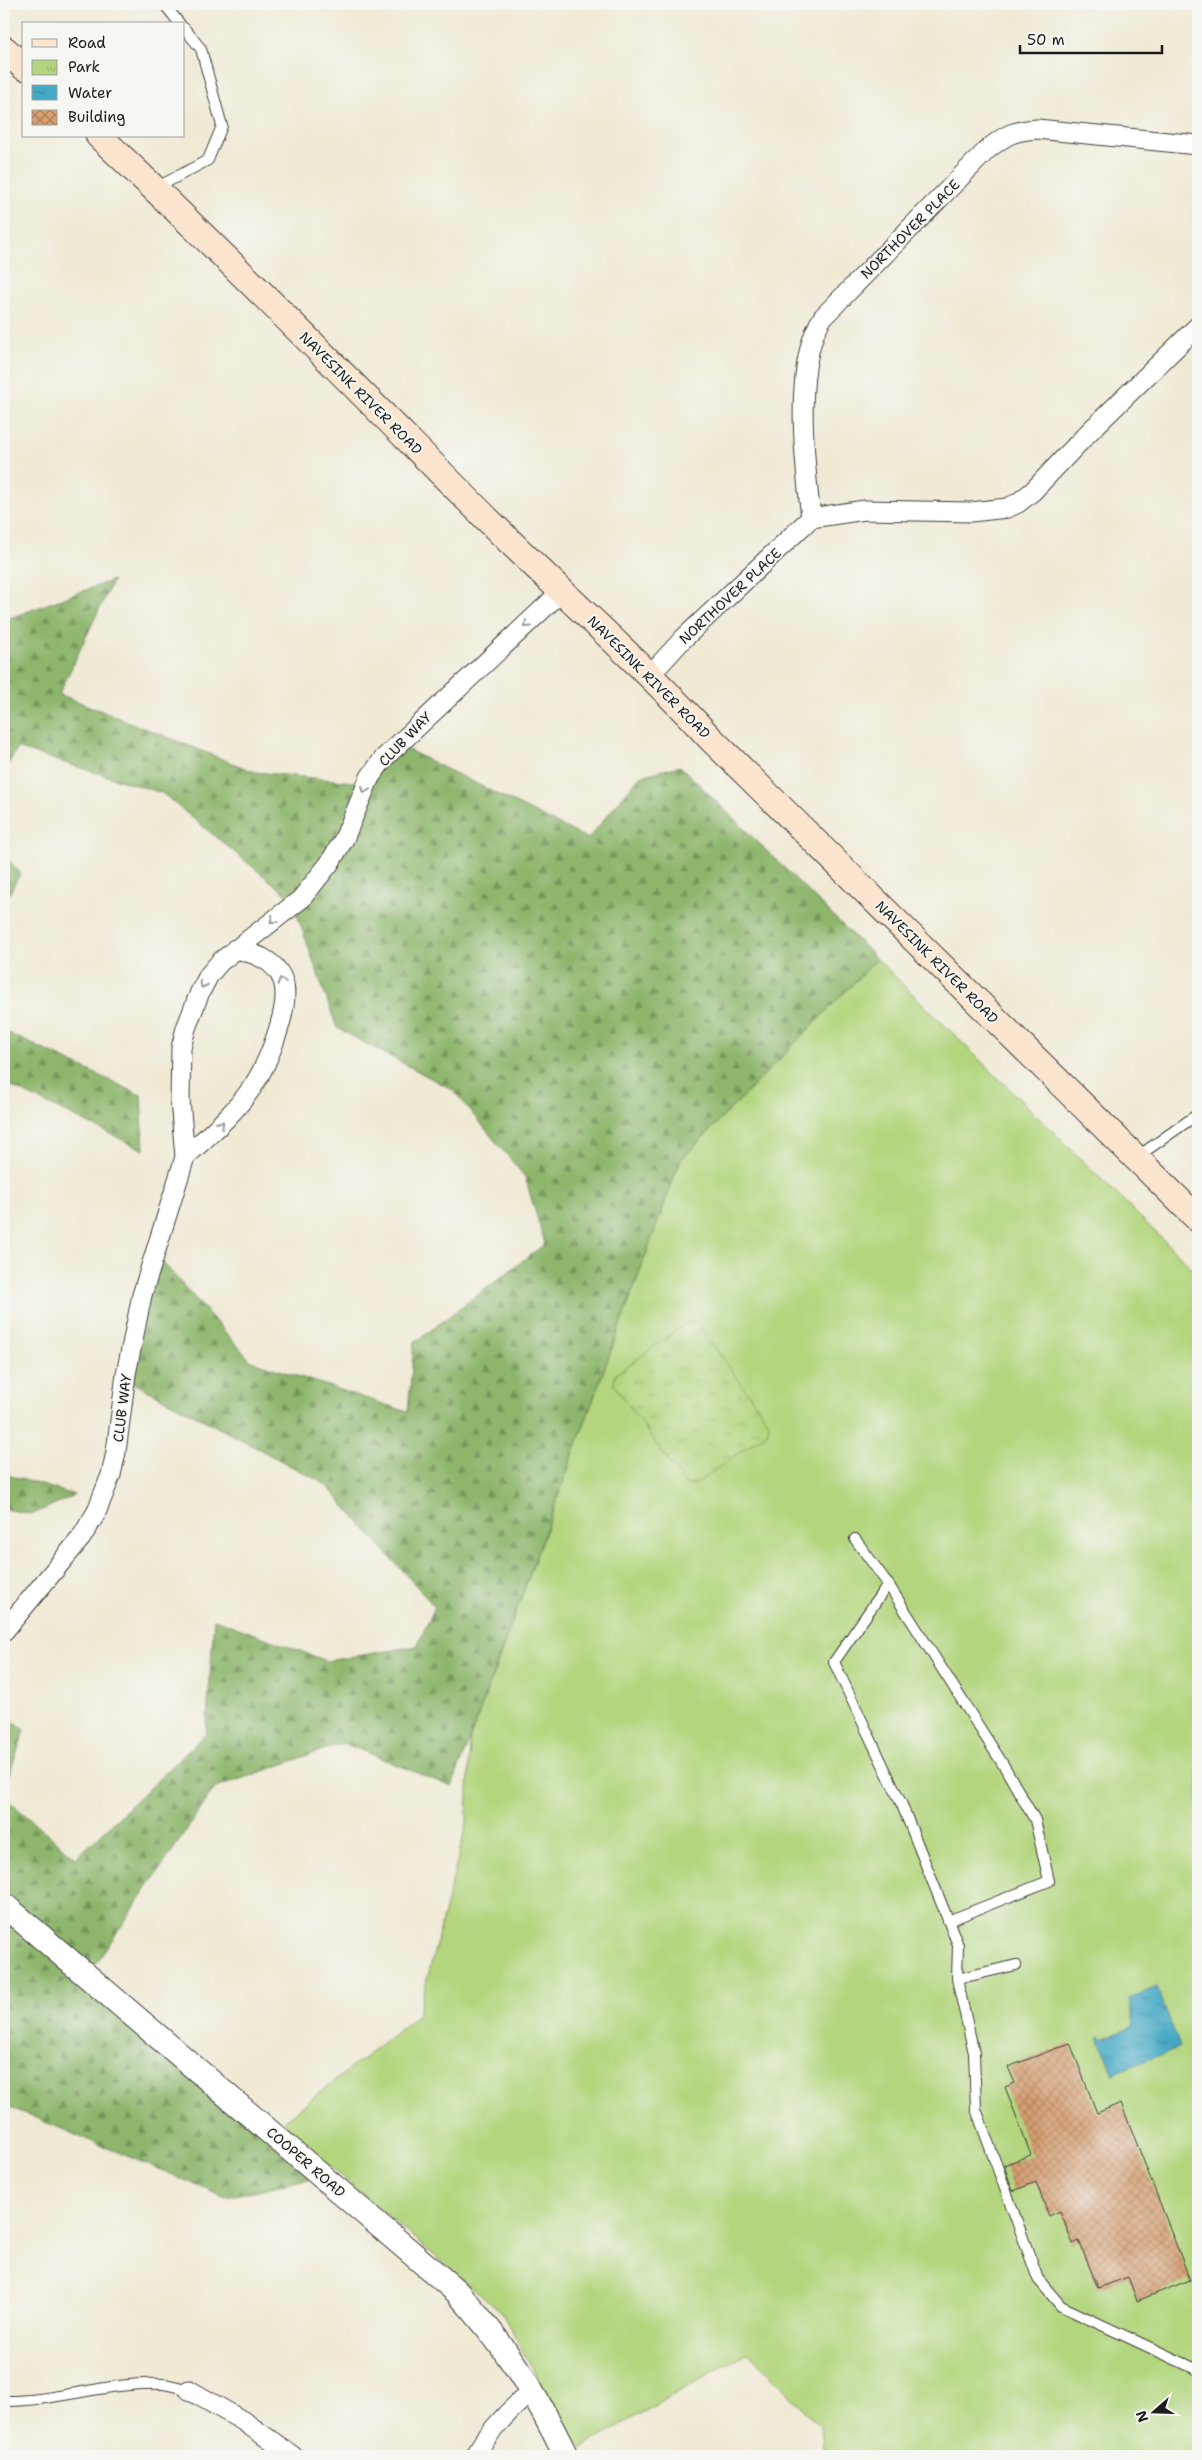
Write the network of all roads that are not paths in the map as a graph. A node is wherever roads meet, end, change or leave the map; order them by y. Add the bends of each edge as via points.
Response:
1 (164, 4) edge
2 (178, 22) edge
3 (185, 29) edge
4 (4, 49) edge
5 (22, 65) edge
6 (101, 138) edge
7 (1198, 145) edge
8 (155, 189) junction
9 (1198, 326) edge
10 (811, 518) junction
11 (562, 591) junction
12 (650, 675) junction
13 (235, 949) junction
14 (1198, 1114) edge
15 (185, 1157) junction
16 (1136, 1158) junction
17 (1198, 1219) edge
18 (855, 1539) dead end
19 (888, 1584) junction
20 (4, 1631) edge
21 (4, 1906) edge
22 (948, 1921) junction
23 (1016, 1965) dead end
24 (957, 1979) junction
25 (1198, 2370) edge
26 (190, 2390) joint
27 (532, 2392) junction
28 (4, 2401) edge
29 (293, 2456) edge
30 (474, 2456) edge
31 (566, 2456) edge

1 - 2 lane
3 - 8 lane via 201,49 222,126 208,160
4 - 5 main road
6 - 8 main road, NAVESINK RIVER ROAD
7 - 10 street, NORTHOVER PLACE via 1037,129 1005,135 988,149 822,317 815,329 805,368 804,415 805,468
8 - 11 main road, NAVESINK RIVER ROAD
9 - 10 street via 1018,504 971,512 865,510
10 - 12 street, NORTHOVER PLACE via 682,639
11 - 12 main road, NAVESINK RIVER ROAD
11 -> 13 street, CLUB WAY via 384,758 370,777 344,839 329,864 301,899
12 - 16 main road, NAVESINK RIVER ROAD
13 -> 15 street, CLUB WAY via 209,975 184,1034 179,1072
15 -> 13 street via 220,1126 253,1086 280,1025 284,982 278,971 258,954
14 - 16 lane
15 - 20 street, CLUB WAY via 142,1294 111,1475 96,1513 81,1538
16 - 17 main road, NAVESINK RIVER ROAD
18 - 19 lane
19 - 22 lane via 834,1662 902,1805
19 - 22 lane via 1035,1820 1049,1880
21 - 27 street, COOPER ROAD via 456,2291 486,2324
22 - 24 lane via 958,1945
23 - 24 lane
24 - 25 lane via 974,2053 976,2109 1038,2279 1061,2306
26 - 28 lane via 164,2384
26 - 29 street
27 - 30 street via 507,2412
27 - 31 street, COOPER ROAD

